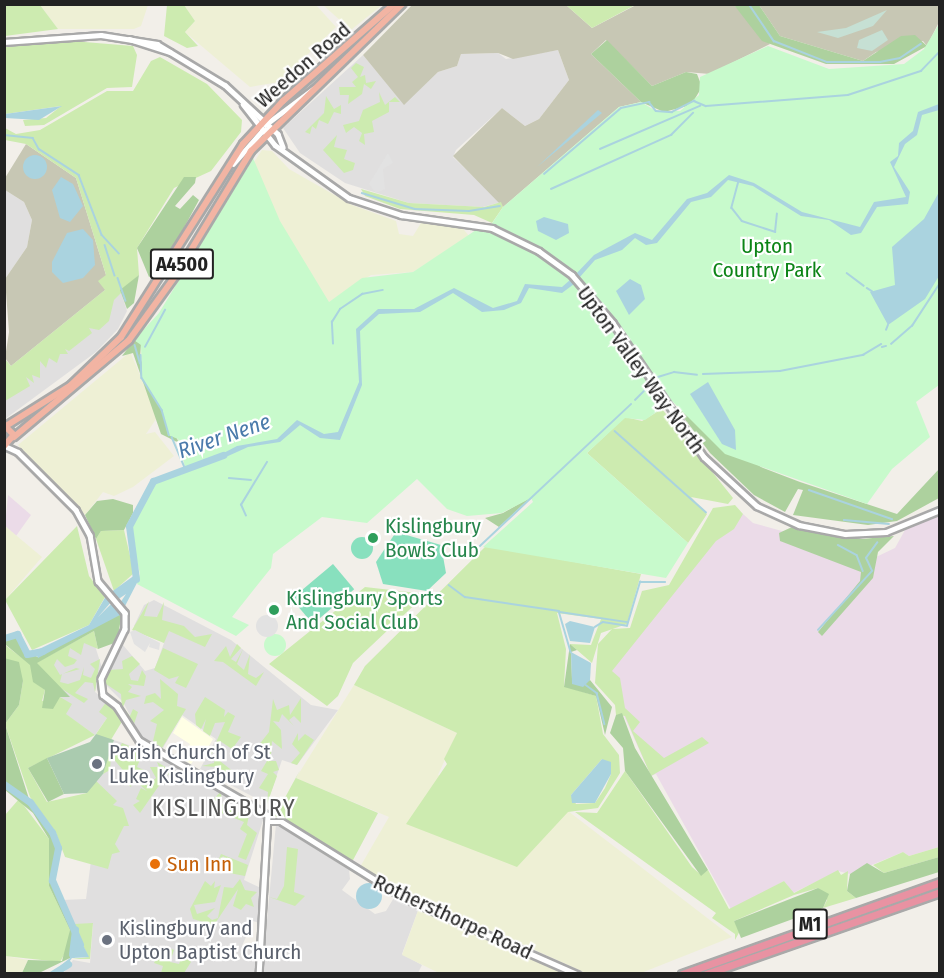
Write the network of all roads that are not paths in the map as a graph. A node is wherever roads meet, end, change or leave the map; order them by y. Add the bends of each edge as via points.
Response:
1 (394, 4) edge
2 (402, 4) edge
3 (4, 42) edge
4 (265, 127) junction
5 (283, 147) junction
6 (5, 426) edge
7 (13, 439) junction
8 (5, 446) edge
9 (18, 452) junction
10 (939, 510) edge
11 (270, 822) junction
12 (939, 882) edge
13 (939, 892) edge
14 (259, 974) edge
15 (577, 974) edge
16 (682, 974) edge
17 (706, 974) edge

1 - 4 highway, Weedon Road / A4500
2 - 4 highway, Weedon Road / A4500 via 312,89
3 - 4 street via 101,35 170,52 212,75
4 - 5 street, Upton Valley Way North
4 - 5 street, Upton Valley Way North
4 - 6 highway, Weedon Road / A4500 via 212,189 121,337 71,385
4 - 7 highway, Weedon Road / A4500 via 145,321 101,369
5 - 10 street, Upton Valley Way North via 312,175 359,202 401,214 481,224 550,258 596,302 704,458 753,504 799,525 845,534 886,532
6 - 7 highway
7 - 8 highway, Weedon Road
7 - 9 street
8 - 9 street
9 - 11 street via 86,525 95,575 123,610 125,630 101,679 103,695 117,706 139,740 268,815
11 - 14 street
11 - 15 street, Rothersthorpe Road via 282,822 406,899
12 - 16 highway, M1
13 - 17 highway, M1

